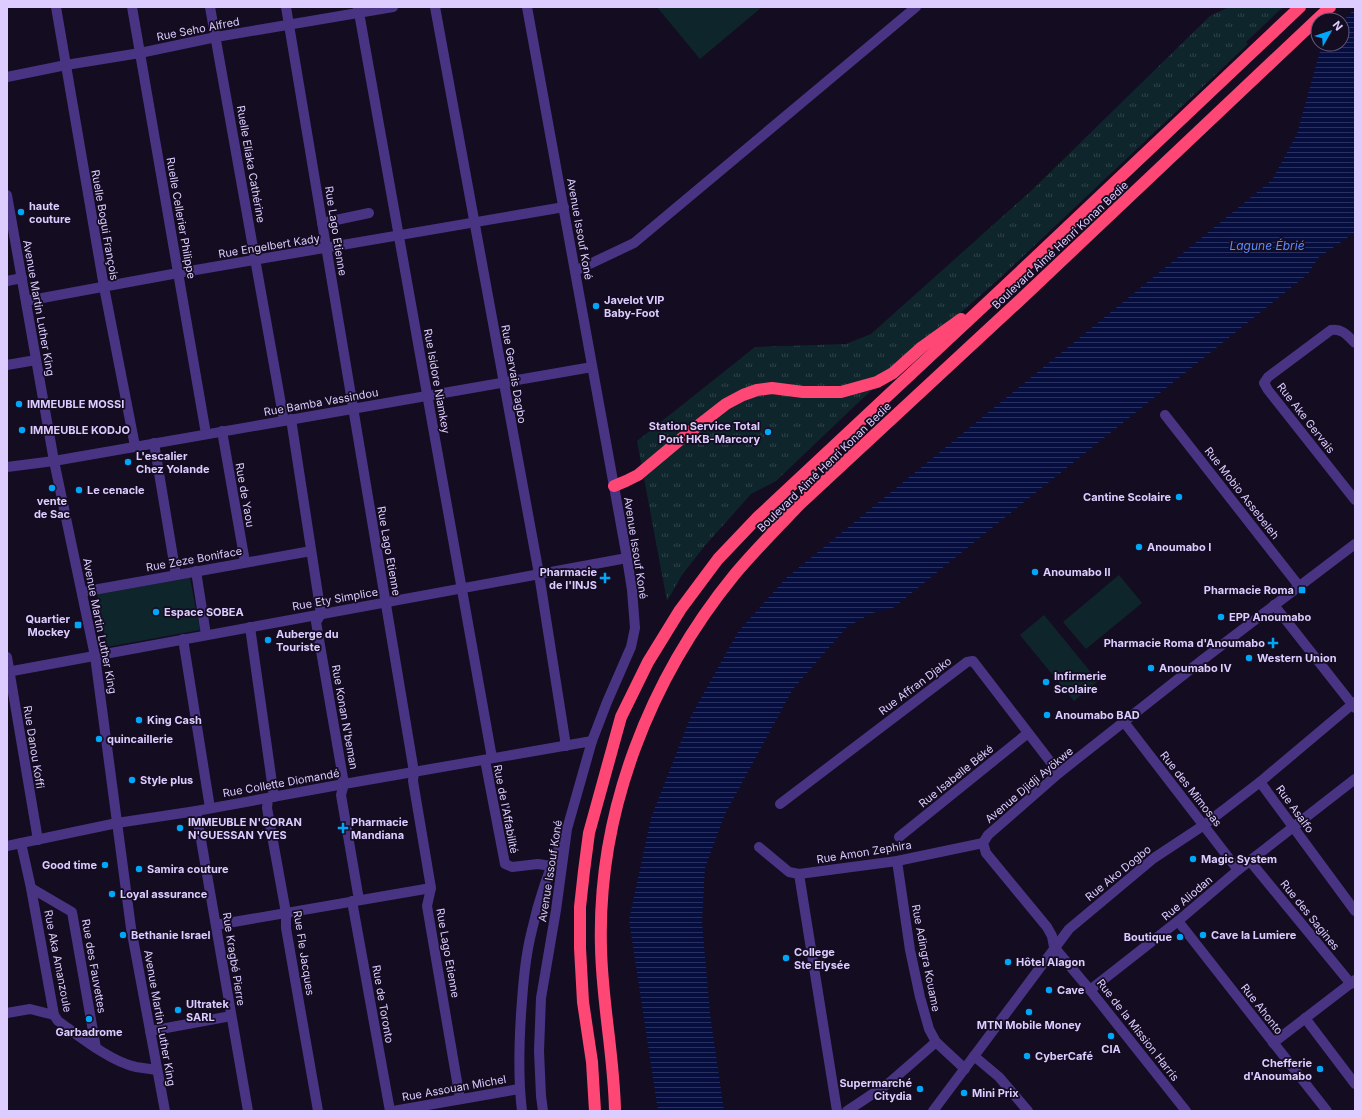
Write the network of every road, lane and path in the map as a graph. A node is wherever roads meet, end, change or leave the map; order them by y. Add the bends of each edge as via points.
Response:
1 (56, 7) edge
2 (132, 7) edge
3 (210, 7) edge
4 (286, 7) edge
5 (393, 7) edge
6 (435, 7) edge
7 (527, 7) edge
8 (916, 7) edge
9 (1300, 7) edge
10 (1330, 7) edge
11 (359, 10) edge
12 (289, 25) junction
13 (216, 37) junction
14 (140, 53) junction
15 (66, 65) junction
16 (7, 78) edge
17 (7, 196) edge
18 (564, 207) junction
19 (369, 213) dead end
20 (322, 223) junction
21 (474, 223) junction
22 (399, 236) junction
23 (326, 248) junction
24 (256, 260) junction
25 (575, 271) junction
26 (178, 273) junction
27 (22, 278) junction
28 (7, 281) edge
29 (1005, 286) junction
30 (104, 287) junction
31 (26, 301) junction
32 (1355, 343) edge
33 (36, 360) junction
34 (7, 365) edge
35 (592, 368) junction
36 (504, 382) junction
37 (428, 396) junction
38 (353, 409) junction
39 (1165, 415) dead end
40 (288, 420) junction
41 (222, 432) junction
42 (206, 434) junction
43 (154, 443) junction
44 (135, 446) junction
45 (54, 461) junction
46 (7, 467) edge
47 (614, 486) junction
48 (1355, 500) edge
49 (1355, 544) edge
50 (311, 551) junction
51 (627, 558) junction
52 (245, 562) junction
53 (196, 571) junction
54 (539, 574) junction
55 (176, 575) junction
56 (1299, 586) junction
57 (462, 588) junction
58 (82, 592) junction
59 (386, 602) junction
60 (1274, 605) junction
61 (321, 614) junction
62 (250, 627) junction
63 (206, 635) junction
64 (183, 639) junction
65 (95, 656) junction
66 (7, 657) edge
67 (8, 672) edge
68 (1354, 705) edge
69 (1124, 722) junction
70 (1028, 733) junction
71 (592, 741) junction
72 (566, 746) junction
73 (488, 759) junction
74 (414, 772) junction
75 (1059, 773) junction
76 (1355, 780) edge
77 (1260, 782) junction
78 (344, 784) junction
79 (271, 798) junction
80 (780, 804) dead end
81 (210, 808) junction
82 (196, 811) junction
83 (117, 823) junction
84 (1204, 825) junction
85 (1294, 827) junction
86 (568, 829) junction
87 (899, 838) dead end
88 (38, 840) junction
89 (21, 843) junction
90 (983, 844) junction
91 (7, 846) edge
92 (759, 846) dead end
93 (897, 860) junction
94 (1250, 861) junction
95 (550, 866) junction
96 (1238, 870) junction
97 (800, 874) junction
98 (31, 888) junction
99 (432, 888) junction
100 (355, 901) junction
101 (1355, 911) edge
102 (286, 913) junction
103 (1178, 921) junction
104 (216, 925) junction
105 (1054, 947) junction
106 (1353, 982) edge
107 (1090, 990) junction
108 (7, 1013) edge
109 (54, 1015) junction
110 (231, 1016) junction
111 (1306, 1018) junction
112 (150, 1031) junction
113 (936, 1042) junction
114 (1273, 1043) junction
115 (96, 1048) junction
116 (974, 1056) junction
117 (965, 1069) junction
118 (157, 1070) junction
119 (1355, 1084) edge
120 (519, 1089) junction
121 (460, 1099) junction
122 (437, 1107) edge
123 (165, 1111) edge
124 (248, 1111) edge
125 (318, 1111) edge
126 (391, 1111) edge
127 (522, 1111) edge
128 (544, 1111) edge
129 (595, 1111) edge
130 (615, 1111) edge
131 (837, 1111) edge
132 (847, 1111) edge
133 (933, 1111) edge
134 (1028, 1111) edge
135 (1186, 1111) edge
136 (1327, 1111) edge

1 - 15 street, Ruelle Bogui François
2 - 14 street, Ruelle Cellerier Philippe
3 - 13 street, Ruelle Eliaka Cathérine
4 - 12 street, Rue Lago Etienne
5 - 11 street, Rue Seho Alfred
6 - 21 street, Rue Gervais Dagbo
7 - 18 street, Avenue Issouf Koné
8 - 25 street via 634,243
9 - 29 highway, Boulevard Aimé Henri Konan Bedie
10 - 130 highway, Boulevard Aimé Henri Konan Bedie via 801,503 735,574 685,646 654,703 630,760 605,866 601,948
11 - 12 street, Rue Seho Alfred
11 - 22 street, Rue Isidore Niamkey
12 - 13 street, Rue Seho Alfred
12 - 20 street, Rue Lago Etienne
13 - 14 street, Rue Seho Alfred
13 - 24 street, Ruelle Eliaka Cathérine
14 - 15 street, Rue Seho Alfred
14 - 26 street, Ruelle Cellerier Philippe
15 - 16 street, Rue Seho Alfred
15 - 30 street, Ruelle Bogui François
17 - 27 street, Avenue Martin Luther King
18 - 21 street, Rue Engelbert Kady
18 - 25 street, Avenue Issouf Koné
19 - 20 street
20 - 23 street, Rue Lago Etienne
21 - 22 street, Rue Engelbert Kady
21 - 36 street, Rue Gervais Dagbo
22 - 23 street, Rue Engelbert Kady
22 - 37 street, Rue Isidore Niamkey
23 - 24 street, Rue Engelbert Kady
23 - 38 street, Rue Lago Etienne
24 - 26 street, Rue Engelbert Kady
24 - 40 street, Ruelle Eliaka Cathérine
25 - 35 street, Avenue Issouf Koné
26 - 30 street, Rue Engelbert Kady
26 - 42 street, Ruelle Cellerier Philippe
27 - 28 street
27 - 31 street, Avenue Martin Luther King
29 - 47 highway via 877,382 841,392 803,392 772,388 743,395 720,409 638,475
29 - 129 highway, Boulevard Aimé Henri Konan Bedie via 735,540 697,585 648,662 621,717 589,833 584,871 580,907 580,948
30 - 31 street, Rue Engelbert Kady
30 - 44 street, Ruelle Bogui François
31 - 33 street, Avenue Martin Luther King
32 - 48 street, Rue Ake Gervais via 1345,333 1337,329 1331,330 1264,383
33 - 34 street
33 - 45 street, Avenue Martin Luther King
35 - 36 street, Rue Bamba Vassindou
35 - 47 street, Avenue Issouf Koné
36 - 37 street, Rue Bamba Vassindou
36 - 54 street, Rue Gervais Dagbo
37 - 38 street, Rue Bamba Vassindou
37 - 57 street, Rue Isidore Niamkey
38 - 40 street, Rue Bamba Vassindou
38 - 59 street, Rue Lago Etienne
39 - 56 street, Rue Mobio Assebeleh
40 - 41 street, Rue Bamba Vassindou
40 - 50 street, Rue Konan N'beman
41 - 42 street, Rue Bamba Vassindou
41 - 52 street, Rue de Yaou
42 - 43 street, Rue Bamba Vassindou
43 - 44 street, Rue Bamba Vassindou
43 - 55 street
44 - 45 street, Rue Bamba Vassindou
45 - 46 street, Rue Bamba Vassindou
45 - 58 street, Avenue Martin Luther King
47 - 51 street, Avenue Issouf Koné
49 - 56 street, Avenue Djidji Ayökwe
50 - 52 street, Rue Zeze Boniface
50 - 61 street, Rue Konan N'beman
51 - 54 street, Rue Ety Simplice
51 - 71 street, Avenue Issouf Koné via 635,628 631,647
52 - 53 street, Rue Zeze Boniface
53 - 55 street, Rue Zeze Boniface
53 - 63 street
54 - 57 street, Rue Ety Simplice
54 - 72 street, Rue Gervais Dagbo
55 - 58 street, Rue Zeze Boniface
56 - 60 street, Avenue Djidji Ayökwe
57 - 59 street, Rue Ety Simplice
57 - 73 street, Rue Isidore Niamkey
58 - 65 street, Avenue Martin Luther King
59 - 61 street, Rue Ety Simplice
59 - 74 street, Rue Lago Etienne
60 - 68 street
60 - 69 street, Avenue Djidji Ayökwe
61 - 62 street, Rue Ety Simplice
61 - 78 street, Rue Konan N'beman via 316,622
62 - 63 street, Rue Ety Simplice
62 - 79 street, Rue Fle Jacques
63 - 64 street, Rue Ety Simplice
64 - 65 street, Rue Ety Simplice
64 - 81 street
65 - 67 street, Rue Ety Simplice
65 - 83 street, Avenue Martin Luther King
66 - 67 street, Rue Danou Koffi
67 - 88 street, Rue Danou Koffi
68 - 77 street, Rue Asalfo
69 - 75 street, Avenue Djidji Ayökwe
69 - 84 street, Rue des Mimosas
70 - 75 street, Rue Affran Djako
70 - 80 street, Rue Affran Djako via 973,662 967,662
70 - 87 street, Rue Isabelle Béké
71 - 72 street, Rue Collette Diomandé
71 - 86 street, Avenue Issouf Koné
72 - 73 street, Rue Collette Diomandé
73 - 74 street, Rue Collette Diomandé
73 - 95 street, Rue de l'Affabilité via 505,864 512,867 538,864
74 - 78 street, Rue Collette Diomandé
74 - 99 street, Rue Lago Etienne via 413,781
75 - 90 street, Avenue Djidji Ayökwe via 988,835
76 - 85 street, Rue Aliodan
77 - 84 street, Rue Ako Dogbo
77 - 85 street, Rue Asalfo
78 - 79 street, Rue Collette Diomandé
78 - 100 street, Rue Konan N'beman via 341,794
79 - 81 street, Rue Collette Diomandé
79 - 102 street, Rue Fle Jacques via 267,808
81 - 82 street, Rue Collette Diomandé
82 - 83 street, Rue Collette Diomandé
82 - 104 street, Rue Kragbé Pierre
83 - 88 street, Rue Collette Diomandé
83 - 112 street, Avenue Martin Luther King via 131,928
84 - 96 street, Rue des Mimosas
84 - 105 street, Rue Ako Dogbo via 1154,858 1069,929
85 - 94 street, Rue Aliodan
85 - 101 street, Rue Asalfo
86 - 95 street
86 - 128 street, Avenue Issouf Koné via 541,998 539,1051
88 - 89 street, Rue Collette Diomandé
89 - 91 street, Rue Collette Diomandé
89 - 98 street, Rue Aka Amanzoule
90 - 93 street, Rue Amon Zephira
90 - 105 street via 986,854 1047,927
92 - 97 street via 789,872
93 - 97 street, Rue Amon Zephira
93 - 113 street, Rue Adingra Kouame via 910,950 920,997 929,1029
94 - 96 street, Rue Aliodan
94 - 106 street, Rue des Sagines
95 - 120 street via 531,930 520,1032
96 - 103 street, Rue Aliodan
97 - 131 street
98 - 109 street, Rue Aka Amanzoule
98 - 115 street, Rue des Fauvettes via 72,912
99 - 100 street
99 - 121 street, Rue Lago Etienne via 427,906
100 - 102 street
100 - 126 street, Rue de Toronto
102 - 104 street
102 - 125 street, Rue Fle Jacques via 286,928
103 - 107 street, Rue Aliodan
103 - 114 street, Rue Ahonto
104 - 110 street, Rue Kragbé Pierre
105 - 107 street, Rue de la Mission Harris
105 - 116 street
106 - 111 street
107 - 135 street, Rue de la Mission Harris
108 - 109 street via 30,1009
109 - 115 street, Rue Aka Amanzoule via 58,1021
110 - 112 street
110 - 124 street, Rue Kragbé Pierre
111 - 114 street
111 - 119 street
112 - 118 street, Avenue Martin Luther King
113 - 117 street, Rue Adingra Kouame
113 - 132 street via 889,1083
114 - 136 street, Rue Ahonto
115 - 118 street, Rue Aka Amanzoule via 134,1067
116 - 117 street
116 - 134 street via 999,1077
117 - 133 street
118 - 123 street, Avenue Martin Luther King
120 - 121 street, Rue Assouan Michel
120 - 127 street
121 - 122 street, Rue Assouan Michel
122 - 126 street, Rue Assouan Michel

